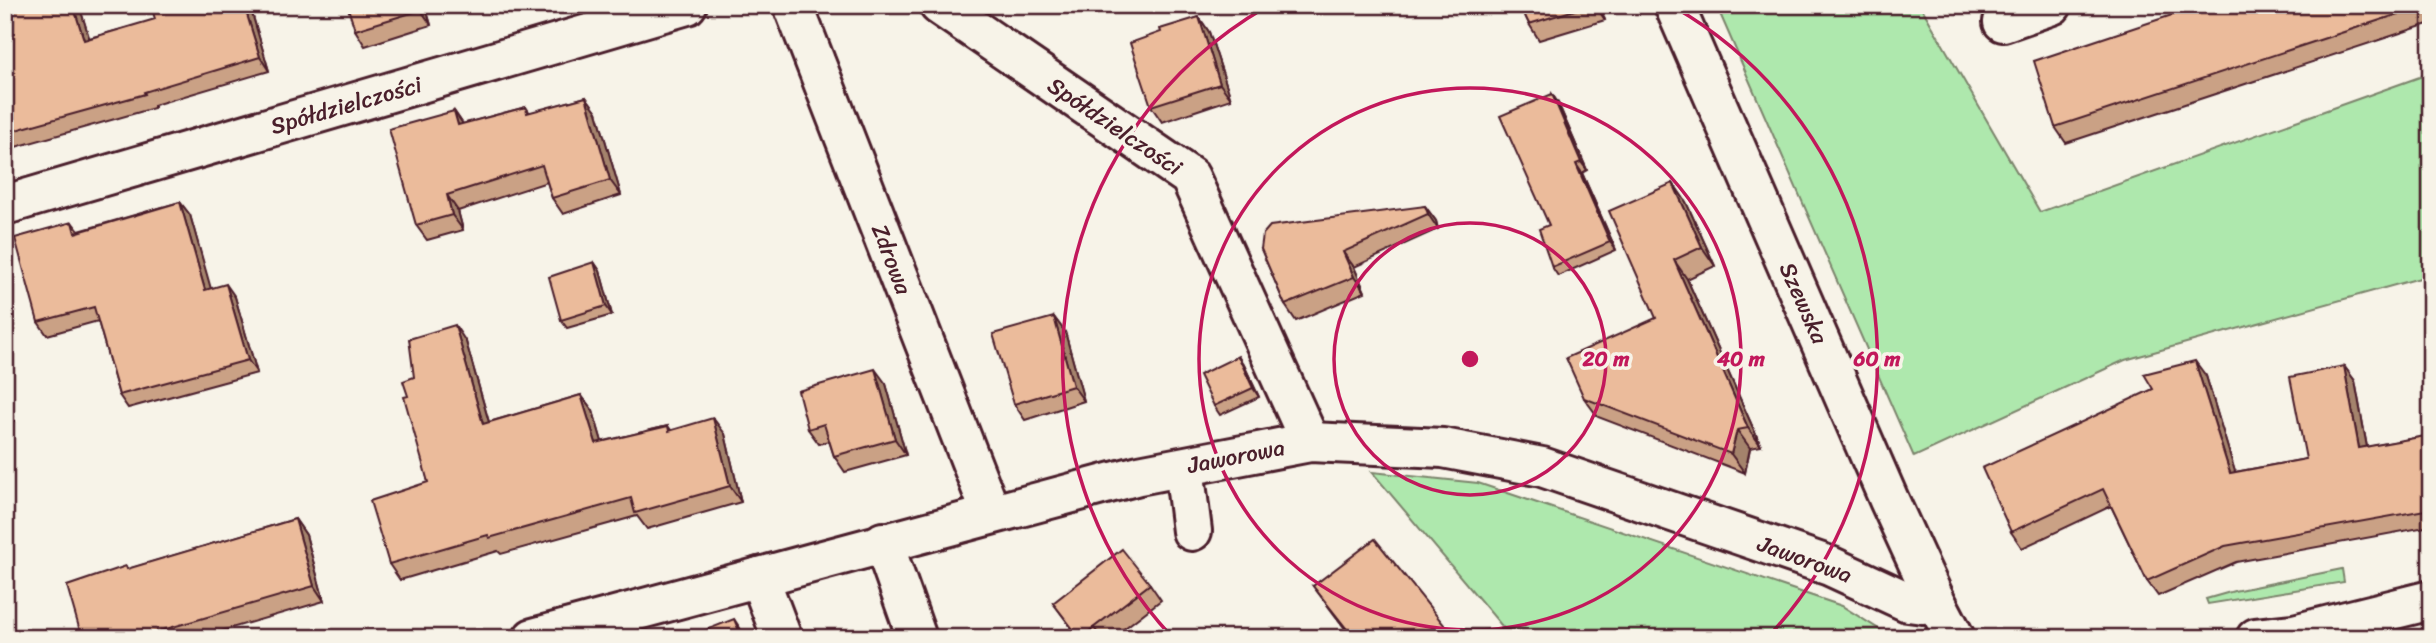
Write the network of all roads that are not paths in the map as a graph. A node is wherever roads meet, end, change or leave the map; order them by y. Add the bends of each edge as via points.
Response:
1 (687, 5) edge
2 (793, 5) edge
3 (939, 5) edge
4 (1674, 5) edge
5 (2052, 5) edge
6 (2003, 22) dead end
7 (5, 205) edge
8 (1310, 442) junction
9 (1184, 467) junction
10 (991, 513) junction
11 (1192, 531) dead end
12 (883, 542) junction
13 (759, 577) junction
14 (1934, 598) junction
15 (2431, 600) edge
16 (2291, 636) edge
17 (533, 638) edge
18 (782, 638) edge
19 (917, 638) edge
20 (1955, 638) edge
21 (2256, 638) edge

1 - 7 street, Spółdzielczości
2 - 10 street, Zdrowa
3 - 8 street, Spółdzielczości via 1190,177
4 - 14 street, Szewska
5 - 6 street
8 - 9 street, Jaworowa
8 - 14 street, Jaworowa via 1443,448 1542,467 1830,566 1908,602 1923,604
9 - 10 street, Jaworowa
9 - 11 street
10 - 12 street, Jaworowa
12 - 13 street, Jaworowa
12 - 19 street
13 - 17 street, Jaworowa
13 - 18 street
14 - 20 street, Szewska
15 - 16 street
16 - 21 street

